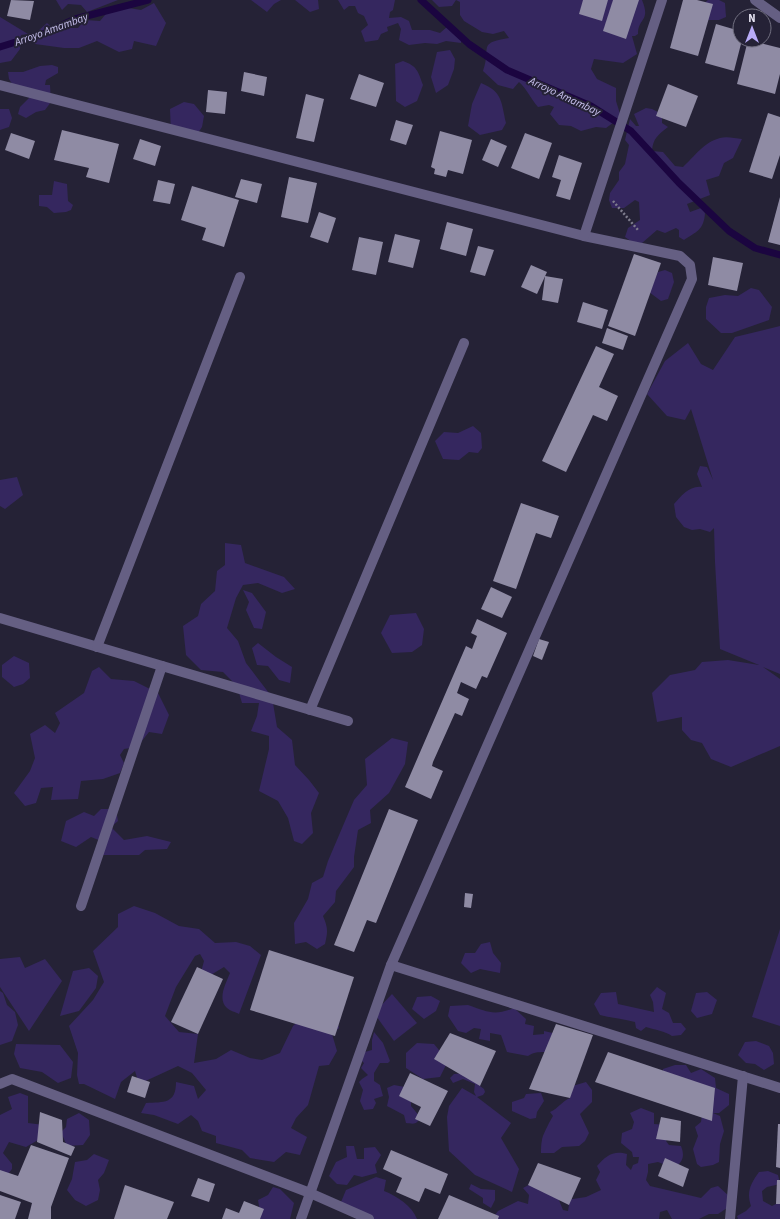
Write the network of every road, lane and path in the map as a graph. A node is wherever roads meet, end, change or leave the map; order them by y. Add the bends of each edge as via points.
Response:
1 (662, 0) edge
2 (755, 0) edge
3 (780, 18) edge
4 (0, 86) edge
5 (600, 185) junction
6 (584, 236) junction
7 (657, 252) junction
8 (240, 277) dead end
9 (464, 343) dead end
10 (0, 618) edge
11 (97, 647) junction
12 (162, 666) junction
13 (310, 710) junction
14 (348, 721) dead end
15 (81, 906) dead end
16 (391, 965) junction
17 (743, 1076) junction
18 (0, 1084) edge
19 (780, 1088) edge
20 (310, 1193) junction
21 (301, 1219) edge
22 (369, 1219) edge
23 (730, 1219) edge

1 - 5 street
2 - 3 street
4 - 6 street
5 - 6 street
5 - 7 path
6 - 7 street
7 - 16 street via 680,256 690,265 692,279
8 - 11 street
9 - 13 street
10 - 11 street
11 - 12 street
12 - 13 street
12 - 15 street
13 - 14 street
16 - 17 street
16 - 20 street
17 - 19 street
17 - 23 street
18 - 20 street via 12,1079
20 - 21 street
20 - 22 street

